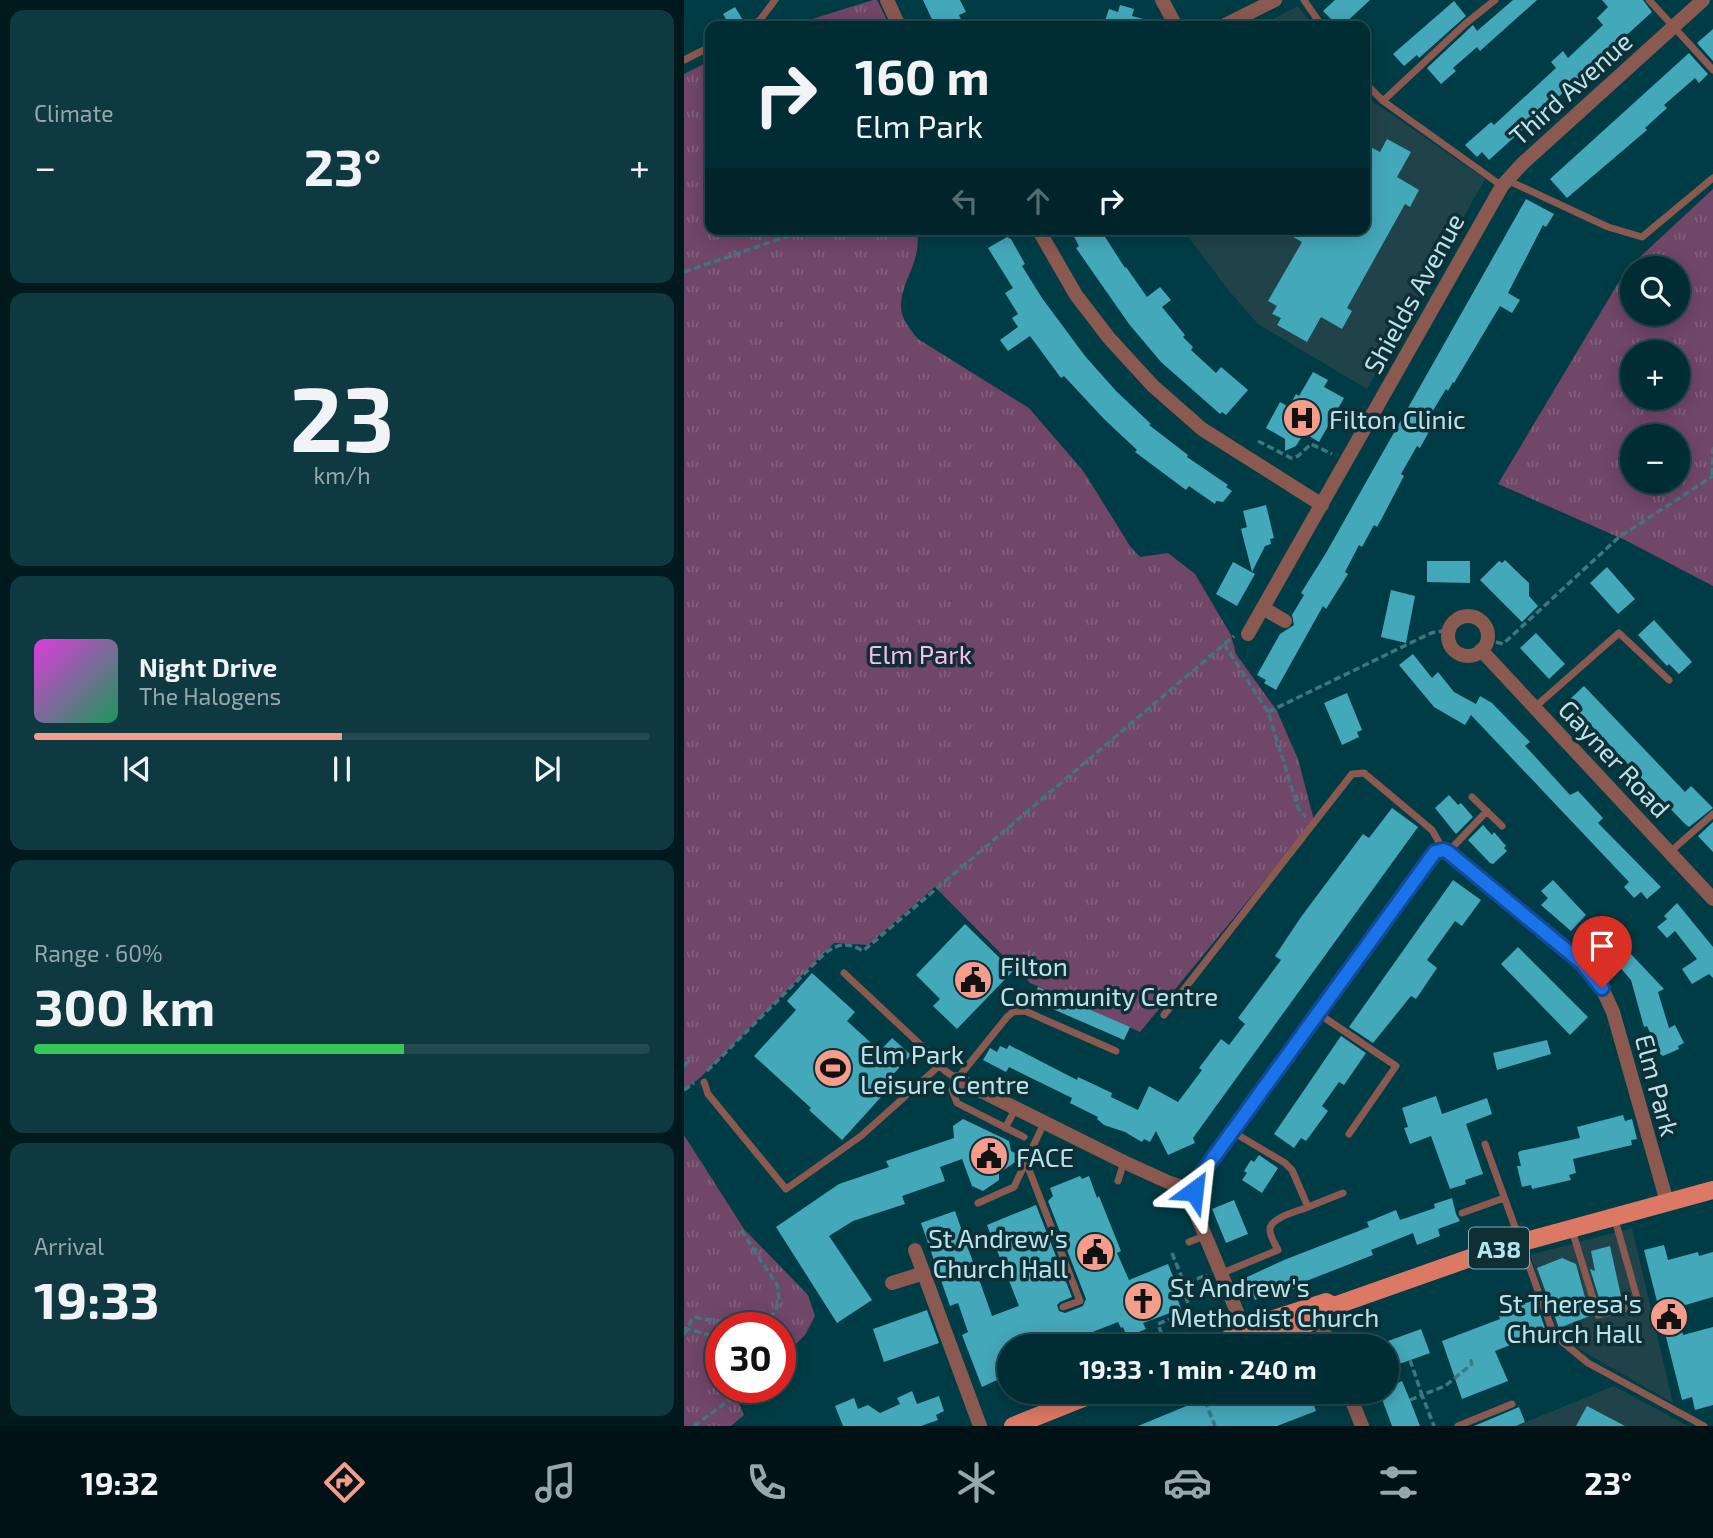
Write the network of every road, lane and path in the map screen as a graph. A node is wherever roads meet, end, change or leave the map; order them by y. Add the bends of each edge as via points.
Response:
1 (775, 0) edge
2 (887, 0) edge
3 (1162, 0) edge
4 (1275, 0) edge
5 (1304, 0) edge
6 (1495, 0) edge
7 (1649, 0) edge
8 (1703, 0) edge
9 (758, 21) edge
10 (897, 21) edge
11 (1173, 21) edge
12 (1233, 21) edge
13 (1319, 21) edge
14 (1674, 27) junction
15 (705, 50) edge
16 (684, 60) edge
17 (1713, 70) edge
18 (1370, 88) edge
19 (1383, 101) junction
20 (1713, 178) edge
21 (1504, 183) junction
22 (792, 235) edge
23 (1041, 235) edge
24 (684, 272) edge
25 (1258, 440) dead end
26 (1713, 446) edge
27 (1346, 462) junction
28 (1713, 477) edge
29 (1322, 505) junction
30 (1263, 608) junction
31 (1285, 621) dead end
32 (1449, 630) junction
33 (1249, 631) joint
34 (1224, 644) junction
35 (1484, 645) junction
36 (1669, 680) dead end
37 (1535, 708) junction
38 (1268, 712) junction
39 (1472, 797) dead end
40 (1487, 811) junction
41 (1713, 814) edge
42 (1315, 824) junction
43 (1502, 826) dead end
44 (1446, 851) junction
45 (1670, 852) junction
46 (1713, 899) edge
47 (844, 973) dead end
48 (1318, 1013) junction
49 (1164, 1015) dead end
50 (1116, 1051) dead end
51 (691, 1057) dead end
52 (940, 1065) junction
53 (684, 1067) edge
54 (957, 1079) junction
55 (704, 1082) dead end
56 (685, 1087) edge
57 (1015, 1110) junction
58 (1044, 1123) junction
59 (1005, 1128) junction
60 (1233, 1131) junction
61 (1349, 1134) dead end
62 (1024, 1137) dead end
63 (1485, 1144) dead end
64 (1026, 1162) junction
65 (1124, 1162) junction
66 (1117, 1181) dead end
67 (1713, 1190) edge
68 (1194, 1191) junction
69 (1343, 1193) dead end
70 (1504, 1198) junction
71 (1667, 1202) junction
72 (978, 1203) dead end
73 (1308, 1207) junction
74 (1462, 1213) dead end
75 (1614, 1216) junction
76 (1571, 1228) junction
77 (741, 1230) dead end
78 (1204, 1236) junction
79 (1189, 1242) dead end
80 (1520, 1242) junction
81 (915, 1250) dead end
82 (1172, 1253) dead end
83 (924, 1273) junction
84 (1220, 1274) junction
85 (1204, 1276) dead end
86 (892, 1283) dead end
87 (1181, 1285) junction
88 (1334, 1306) junction
89 (1063, 1307) dead end
90 (774, 1312) edge
91 (1319, 1320) junction
92 (705, 1321) edge
93 (685, 1328) edge
94 (1243, 1332) junction
95 (705, 1334) edge
96 (1162, 1334) edge
97 (1239, 1334) edge
98 (1325, 1334) edge
99 (684, 1335) edge
100 (1470, 1358) dead end
101 (1410, 1360) dead end
102 (1422, 1395) junction
103 (1410, 1401) dead end
104 (725, 1403) edge
105 (1068, 1404) edge
106 (1206, 1404) edge
107 (1353, 1404) edge
108 (1512, 1404) dead end
109 (694, 1426) edge
110 (980, 1426) edge
111 (1013, 1426) edge
112 (1215, 1426) edge
113 (1362, 1426) edge
114 (1434, 1426) edge
115 (1458, 1426) edge
116 (1704, 1426) edge

1 - 9 lane
2 - 10 street
3 - 11 street
4 - 12 street
5 - 13 lane
6 - 19 lane
7 - 14 lane
8 - 14 street, Third Avenue
14 - 17 lane
14 - 21 street, Third Avenue
15 - 16 lane
18 - 19 lane
19 - 21 lane
20 - 21 lane via 1642,237 1608,228
21 - 27 street, Shields Avenue
22 - 24 path
23 - 29 street via 1076,295 1153,386 1203,429
25 - 27 path via 1291,458 1311,444 1317,445
26 - 28 path
27 - 29 street, Shields Avenue
28 - 35 path via 1618,538 1503,644
29 - 30 street, Shields Avenue
30 - 31 street
30 - 33 street, Shields Avenue
32 - 35 street via 1449,643 1457,653 1470,656
32 - 35 street, Gayner Road via 1458,619 1472,617 1484,625
32 - 38 path via 1431,633
33 - 34 path via 1239,632
34 - 38 path
34 - 56 path via 863,951 850,945 834,946 700,1078
35 - 37 street, Gayner Road
36 - 37 lane via 1619,633
37 - 45 street, Gayner Road
38 - 42 path via 1298,808
39 - 40 lane
40 - 43 lane
40 - 44 lane
41 - 45 lane
42 - 44 lane via 1352,774 1364,773 1432,830
42 - 49 lane
44 - 48 street via 1435,852 1426,863
44 - 71 street, Elm Park via 1582,963 1602,988 1613,1012
45 - 46 street, Gayner Road
47 - 52 lane
48 - 60 street
48 - 61 lane via 1396,1066
50 - 54 lane via 1025,1010 1014,1012 990,1035
51 - 53 path
52 - 54 lane
52 - 55 lane via 861,1136 787,1189 708,1094
54 - 57 street
54 - 59 lane via 952,1090 957,1103
57 - 58 street
57 - 59 lane
58 - 64 lane
58 - 65 street
59 - 62 lane
60 - 68 street
60 - 73 lane via 1292,1170
63 - 70 lane
64 - 72 lane via 1014,1187
64 - 89 lane via 1080,1301
65 - 66 lane
65 - 68 street
67 - 71 main road, A38
68 - 78 street
69 - 73 lane
70 - 74 lane
70 - 80 lane
71 - 75 main road, A38
73 - 84 lane via 1271,1225 1278,1250
75 - 76 main road, A38
75 - 76 lane via 1639,1305 1598,1315
76 - 80 main road, A38
77 - 90 path via 777,1285 780,1294
78 - 79 lane
78 - 84 street
80 - 88 main road, A38
80 - 116 lane via 1560,1341 1588,1363
81 - 83 street
82 - 87 path
83 - 86 street
83 - 110 street
84 - 94 street
85 - 87 path
87 - 96 path via 1189,1311 1158,1324
88 - 91 main road, A38
88 - 94 main road, A38 via 1326,1302 1258,1321
91 - 94 main road, A38 via 1265,1336
91 - 98 street
92 - 93 path via 696,1317
93 - 95 path
93 - 99 path
94 - 97 main road, A38
100 - 102 path via 1472,1364 1445,1386
101 - 102 path
102 - 103 path
102 - 114 path
104 - 109 path
105 - 111 main road
106 - 112 path
107 - 113 street
108 - 115 lane

